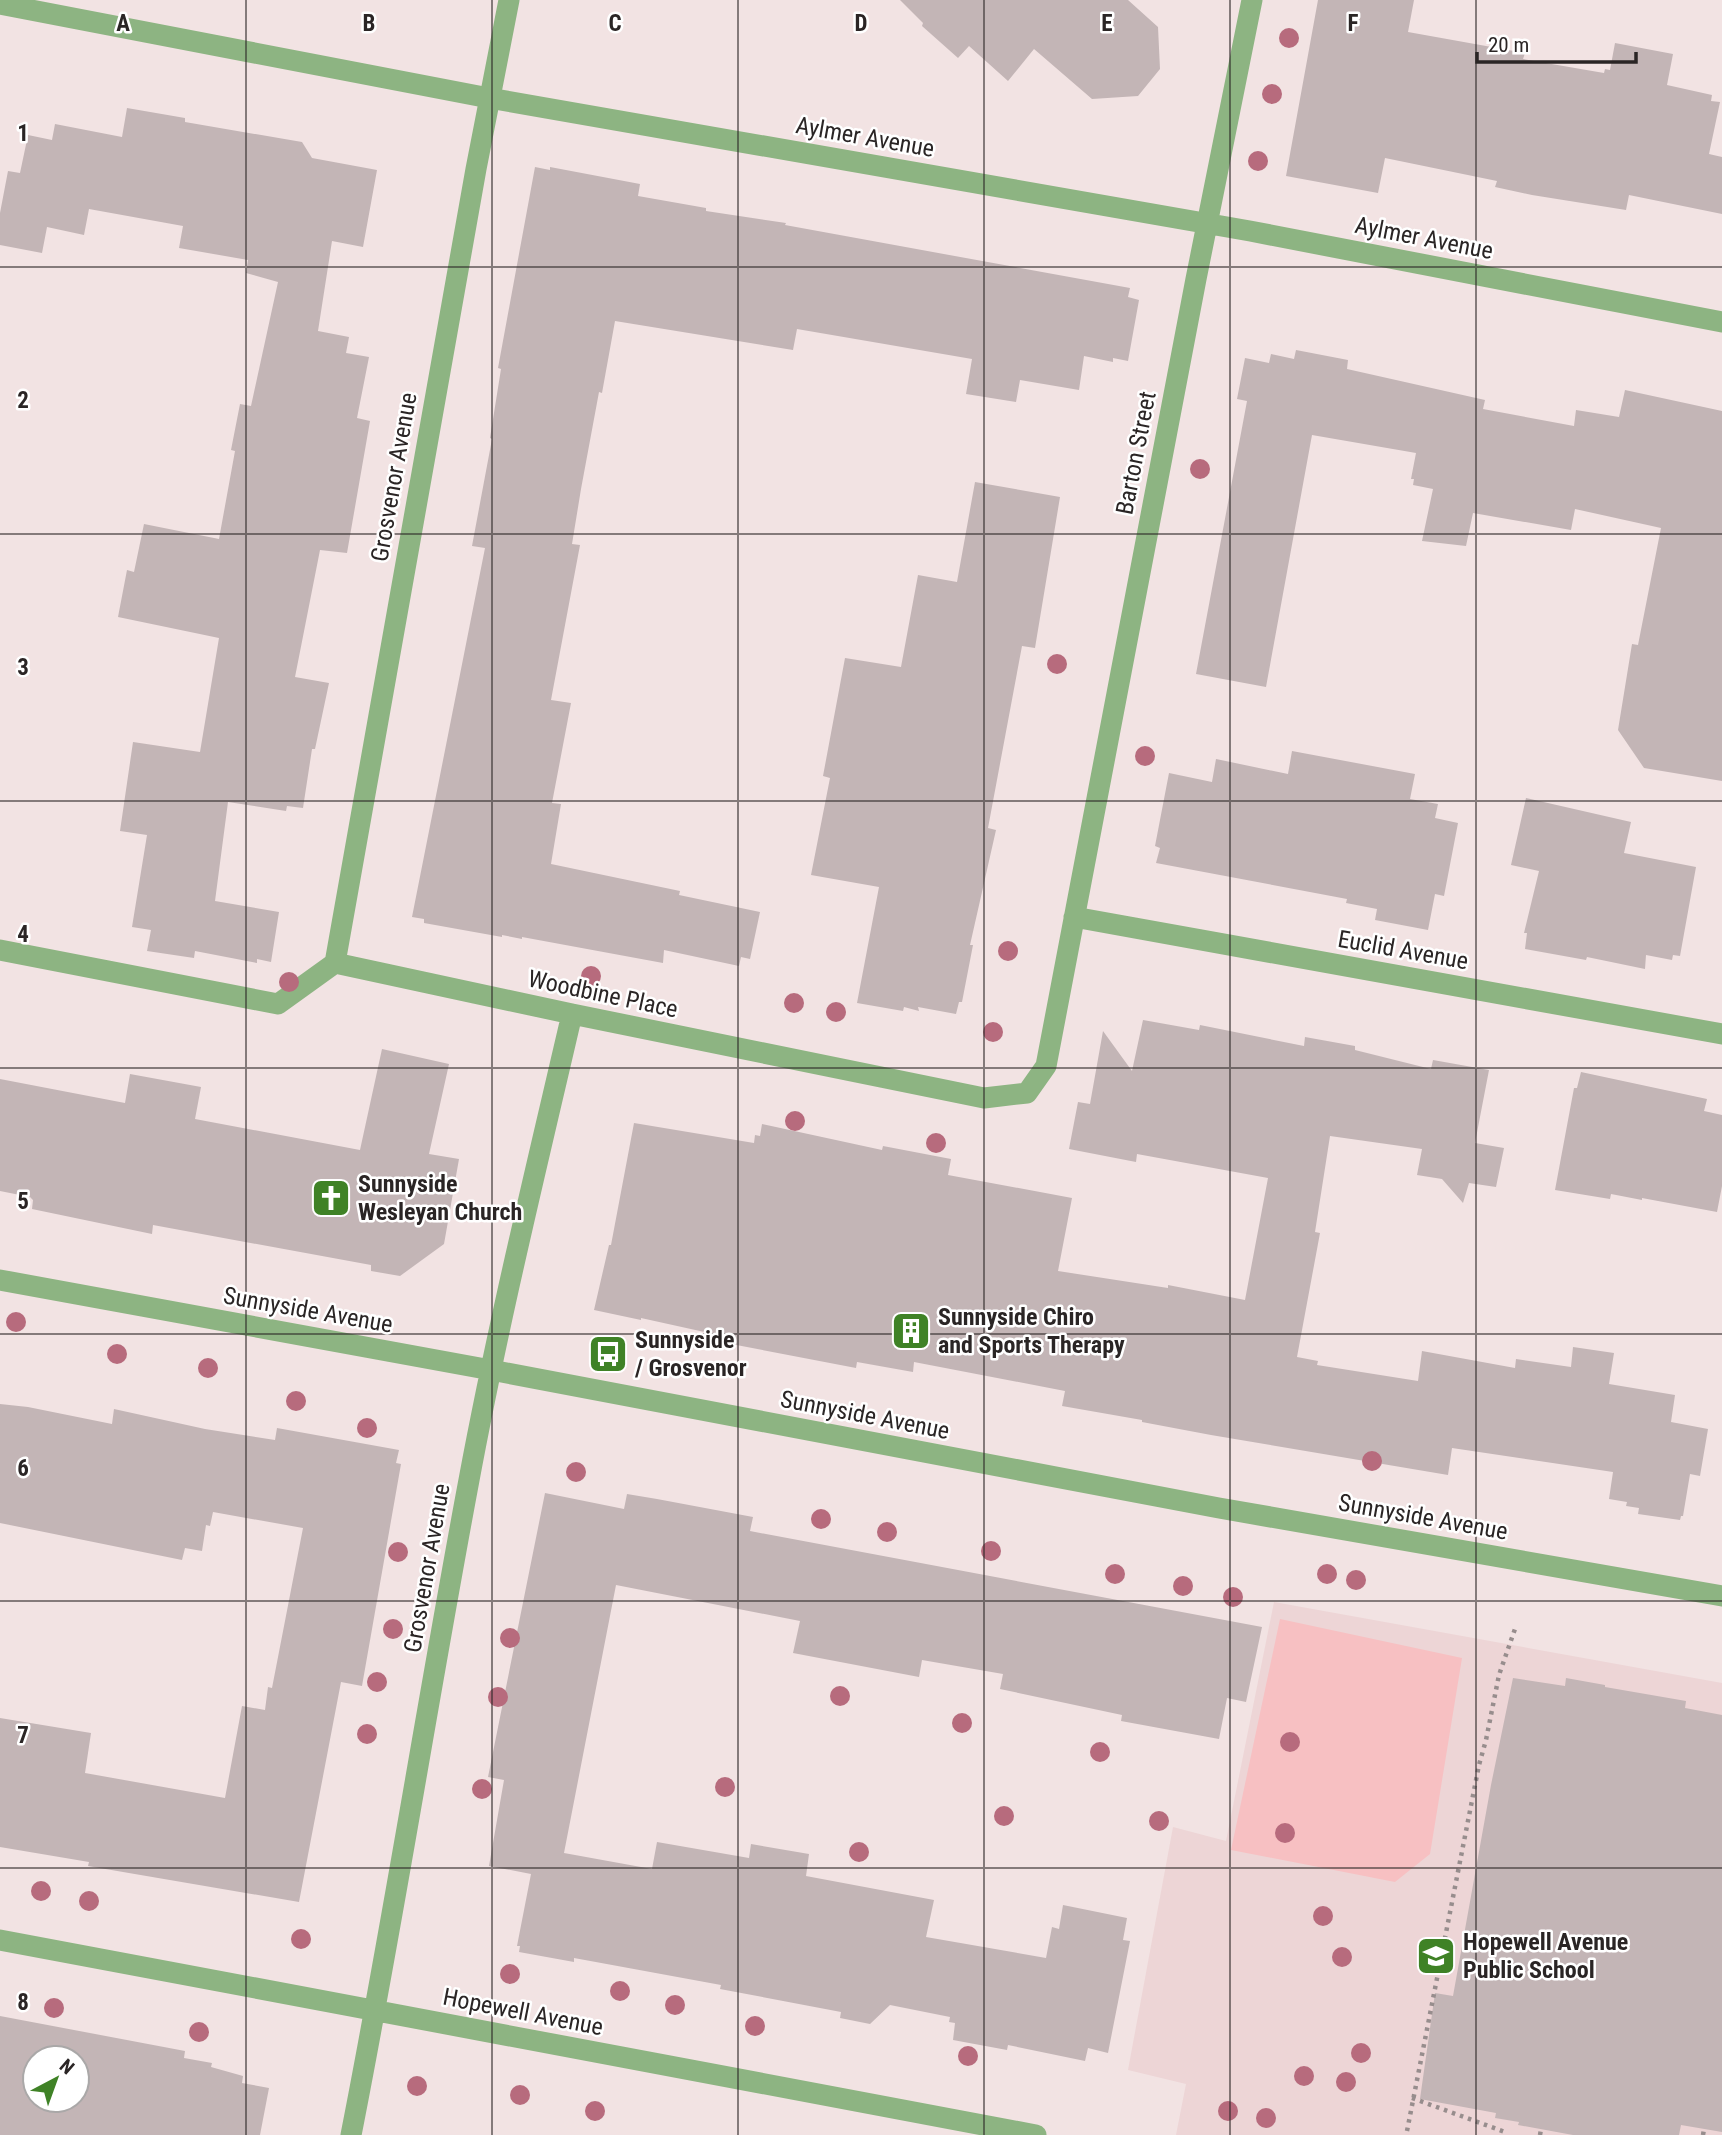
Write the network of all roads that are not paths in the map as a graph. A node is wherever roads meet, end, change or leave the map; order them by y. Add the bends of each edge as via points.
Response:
1 (509, 0) edge
2 (1252, 0) edge
3 (0, 4) edge
4 (489, 98) junction
5 (1207, 224) junction
6 (1722, 322) edge
7 (1074, 917) junction
8 (0, 950) edge
9 (335, 963) junction
10 (572, 1014) junction
11 (1722, 1034) edge
12 (0, 1280) edge
13 (491, 1370) junction
14 (1722, 1596) edge
15 (0, 1940) edge
16 (374, 2011) junction
17 (351, 2135) edge
18 (1035, 2135) edge

1 - 4 street, Grosvenor Avenue
2 - 5 street, Barton Street
3 - 4 street, Aylmer Avenue
4 - 5 street, Aylmer Avenue
4 - 9 street, Grosvenor Avenue
5 - 6 street, Aylmer Avenue
5 - 7 street, Barton Street
7 - 10 street, Woodbine Place via 1046,1066 1027,1093 984,1098
7 - 11 street, Euclid Avenue
8 - 9 street via 278,1004
9 - 10 street, Woodbine Place
10 - 13 street, Grosvenor Avenue
12 - 13 street, Sunnyside Avenue
13 - 14 street, Sunnyside Avenue via 1205,1505
13 - 16 street, Grosvenor Avenue
15 - 16 street, Hopewell Avenue
16 - 17 street, Grosvenor Avenue
16 - 18 street, Hopewell Avenue

